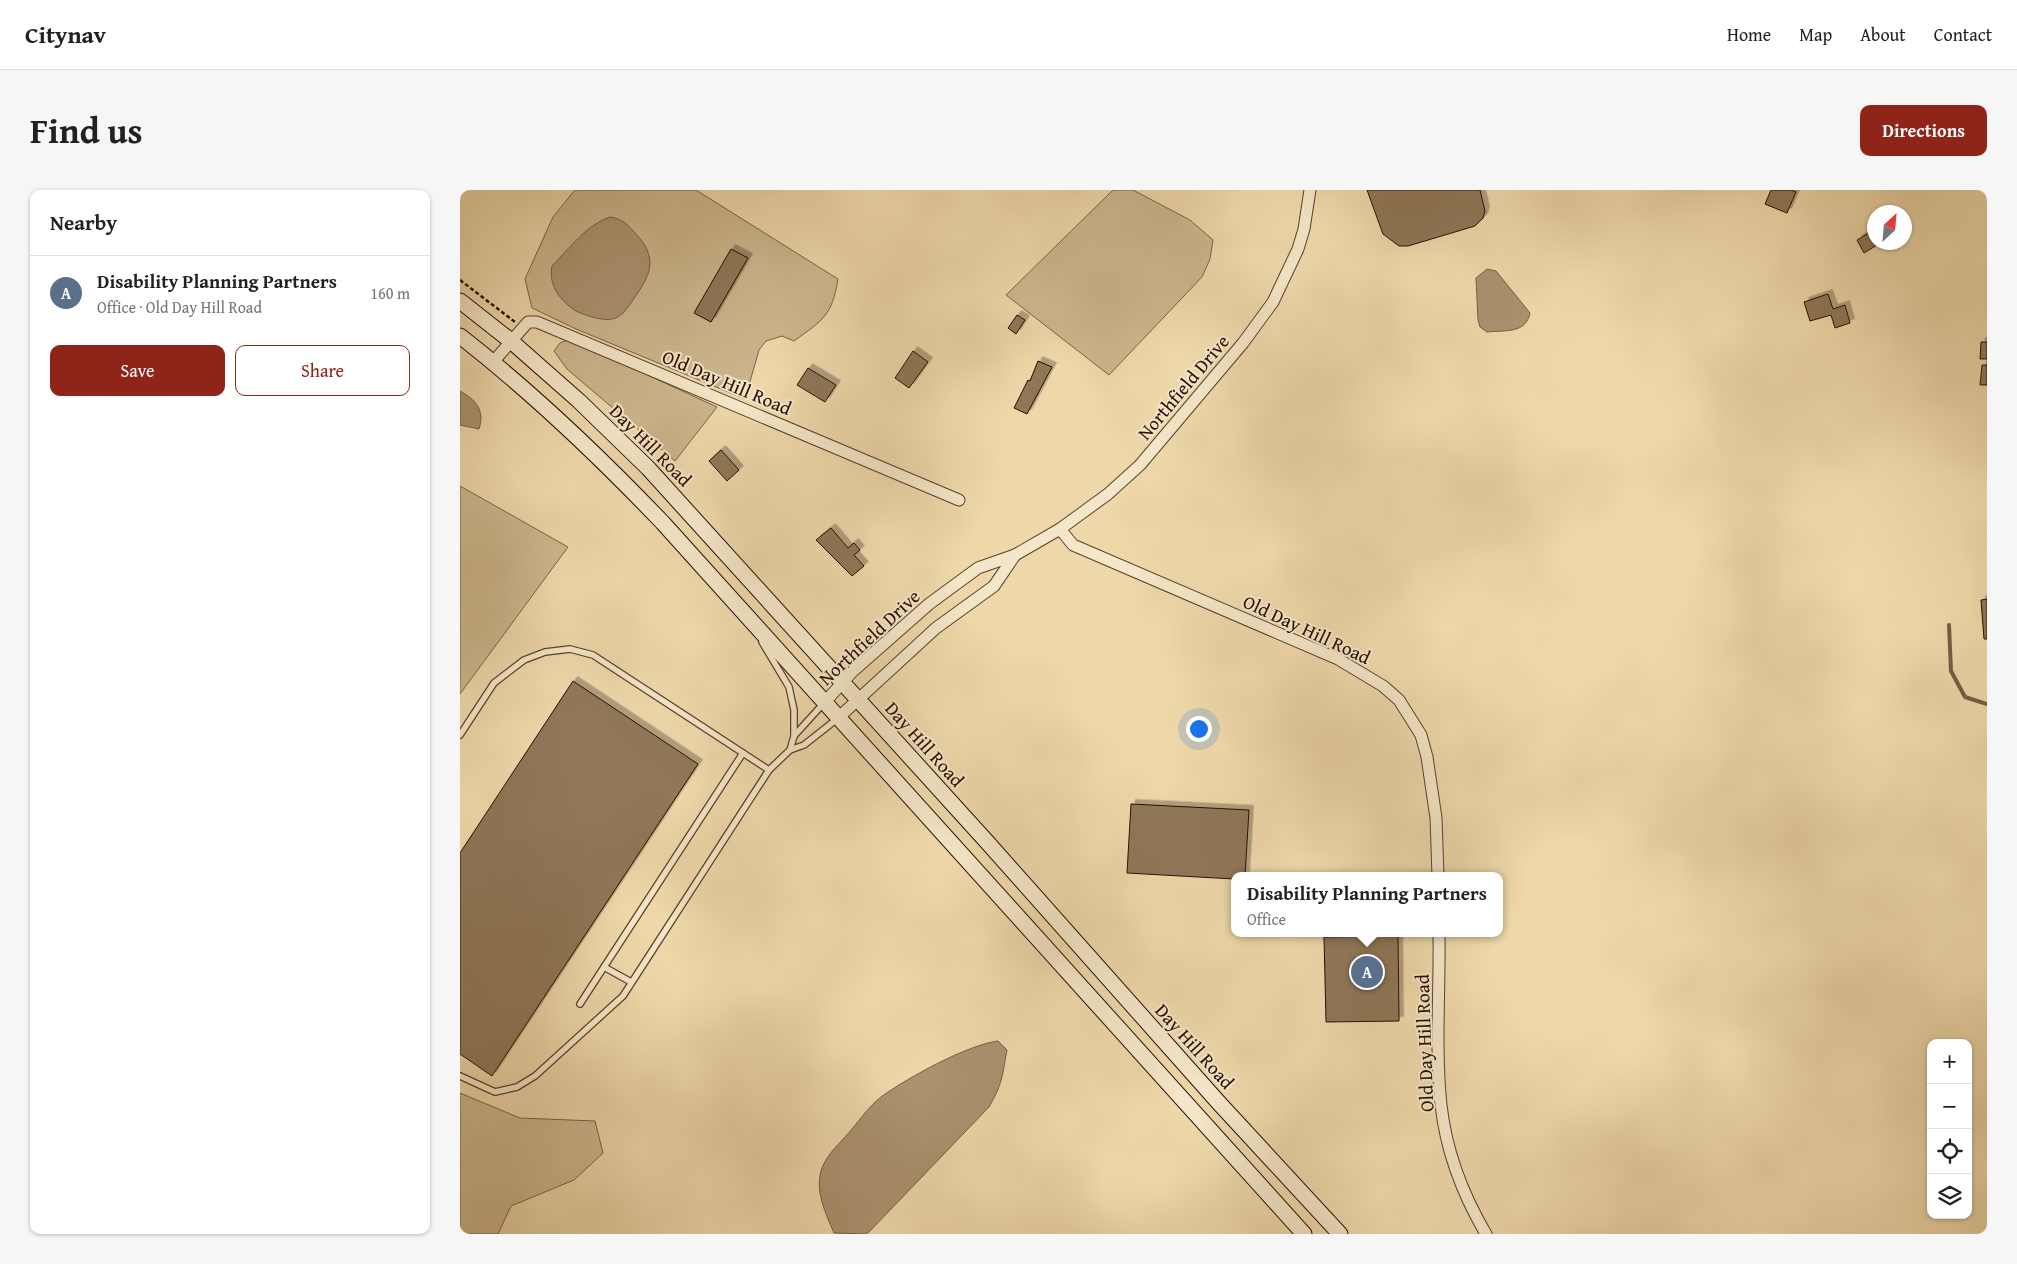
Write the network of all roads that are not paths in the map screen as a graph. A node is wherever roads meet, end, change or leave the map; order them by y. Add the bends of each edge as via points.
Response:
1 (1310, 190) edge
2 (460, 301) edge
3 (460, 336) edge
4 (511, 341) junction
5 (494, 362) junction
6 (959, 500) dead end
7 (1060, 528) junction
8 (1016, 555) junction
9 (748, 616) junction
10 (843, 682) junction
11 (858, 700) junction
12 (825, 702) junction
13 (838, 718) junction
14 (460, 735) edge
15 (794, 736) junction
16 (790, 750) junction
17 (743, 753) junction
18 (769, 770) junction
19 (1438, 872) edge
20 (1439, 937) edge
21 (604, 967) junction
22 (631, 982) junction
23 (580, 1004) dead end
24 (1152, 1027) junction
25 (1133, 1044) junction
26 (460, 1076) edge
27 (1309, 1200) junction
28 (1288, 1216) junction
29 (1304, 1234) edge
30 (1340, 1234) edge
31 (1486, 1234) edge

1 - 7 street, Northfield Drive via 1298,249 1283,284 1257,324 1140,465 1108,494
2 - 4 main road, Day Hill Road
3 - 5 main road
4 - 5 street
4 - 6 street, Old Day Hill Road via 528,322 563,331
4 - 10 main road, Day Hill Road via 648,468
5 - 9 main road via 602,459
7 - 8 street, Northfield Drive
7 - 19 street, Old Day Hill Road via 1073,545 1338,659 1383,686 1399,700 1421,735 1428,758 1436,818
8 - 10 street, Northfield Drive via 978,568 955,584
8 - 11 street, Northfield Drive via 994,586 936,628
9 - 12 main road
9 - 15 lane via 789,687 794,710
10 - 11 main road, Day Hill Road
10 - 12 street, Northfield Drive
11 - 13 street, Northfield Drive
11 - 24 main road, Day Hill Road
12 - 13 main road
12 - 15 lane
13 - 16 lane via 804,745
13 - 25 main road
14 - 17 lane via 494,684 524,660 545,652 570,649 593,655
15 - 16 lane
16 - 18 lane
17 - 18 lane
17 - 21 lane
18 - 22 lane
20 - 31 street, Old Day Hill Road via 1441,1105 1462,1185
21 - 22 lane
21 - 23 lane
22 - 26 lane via 615,1003 535,1076 516,1087 495,1092
24 - 25 main road
24 - 27 main road, Day Hill Road
25 - 28 main road
27 - 28 main road
27 - 30 main road, Day Hill Road
28 - 29 main road

